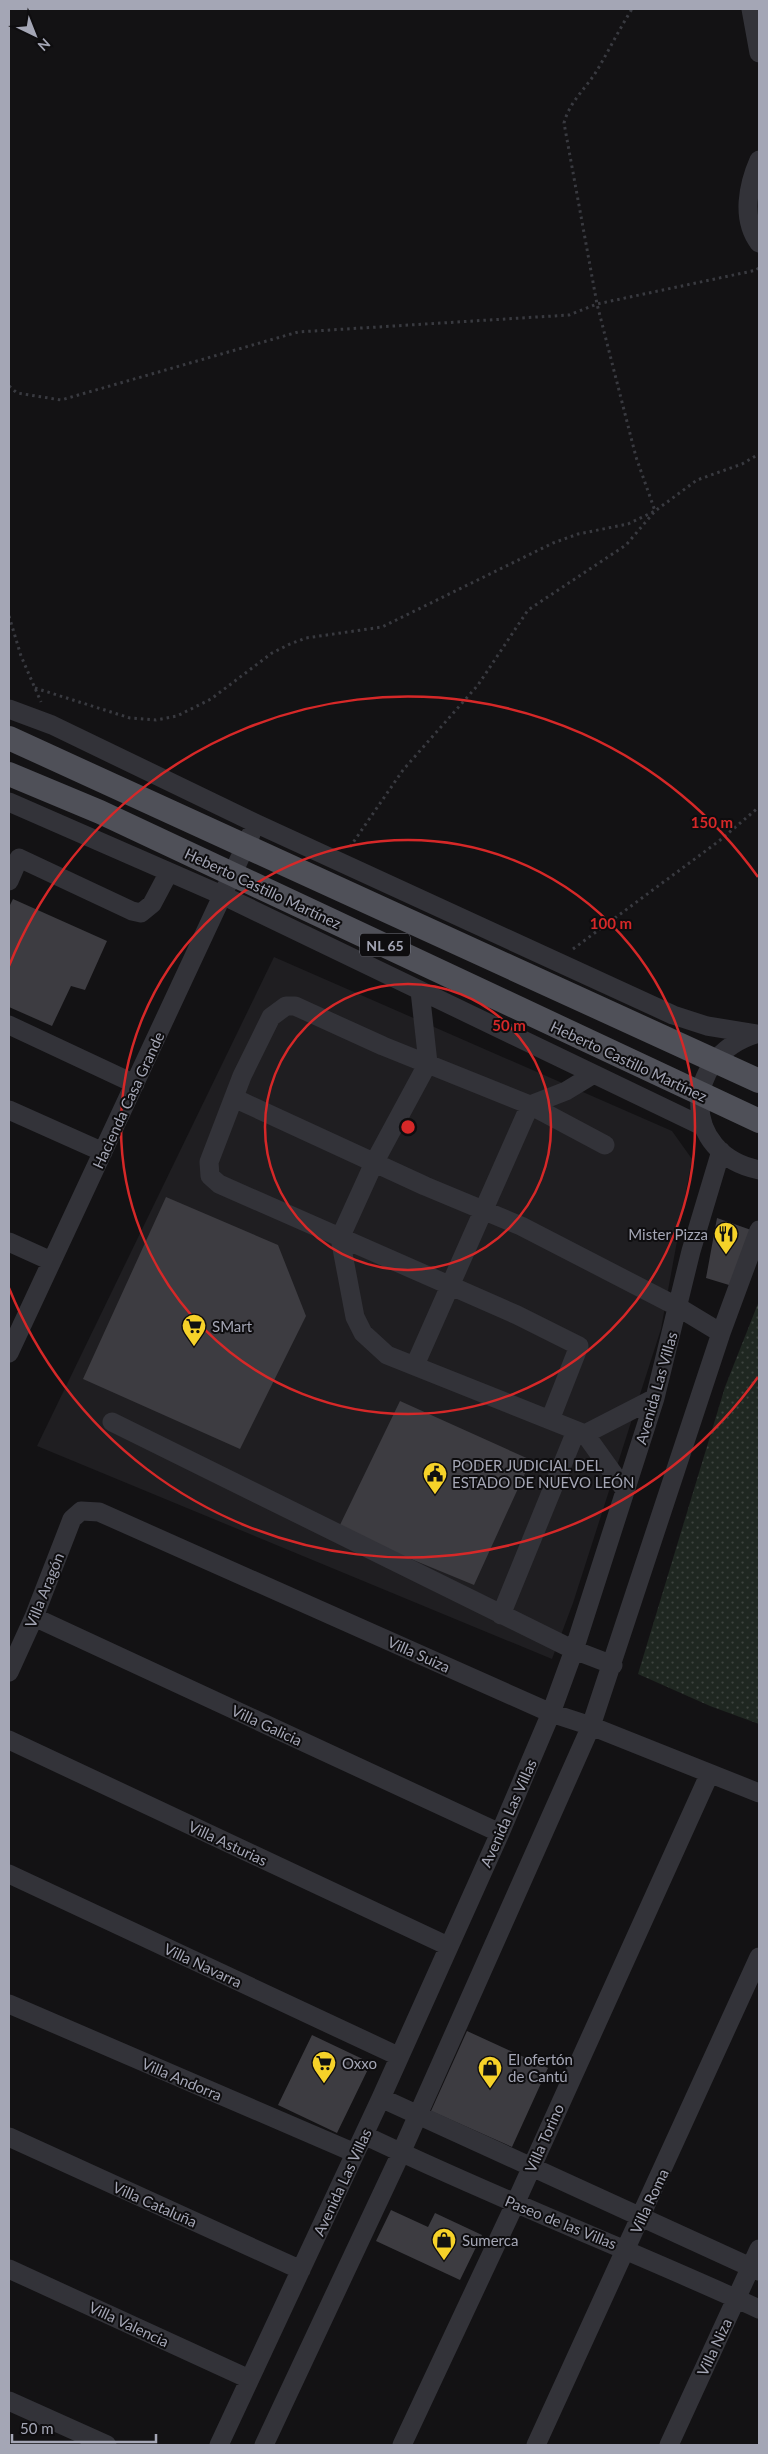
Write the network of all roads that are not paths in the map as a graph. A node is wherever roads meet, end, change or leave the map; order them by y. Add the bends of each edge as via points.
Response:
1 (754, 13) edge
2 (759, 53) edge
3 (759, 160) edge
4 (759, 243) edge
5 (9, 709) edge
6 (9, 738) edge
7 (9, 774) edge
8 (9, 802) edge
9 (255, 823) junction
10 (246, 846) junction
11 (169, 872) junction
12 (233, 873) junction
13 (9, 881) edge
14 (224, 896) junction
15 (420, 991) junction
16 (9, 1025) edge
17 (758, 1034) edge
18 (714, 1060) junction
19 (428, 1063) junction
20 (594, 1074) junction
21 (759, 1081) edge
22 (135, 1084) junction
23 (700, 1094) junction
24 (234, 1098) junction
25 (530, 1105) junction
26 (9, 1110) edge
27 (759, 1121) edge
28 (704, 1127) junction
29 (605, 1145) dead end
30 (721, 1151) junction
31 (103, 1152) junction
32 (374, 1163) junction
33 (759, 1170) edge
34 (485, 1211) junction
35 (759, 1230) edge
36 (340, 1238) junction
37 (9, 1242) edge
38 (51, 1261) junction
39 (449, 1286) junction
40 (678, 1307) junction
41 (721, 1333) junction
42 (9, 1353) edge
43 (415, 1365) junction
44 (655, 1398) junction
45 (550, 1420) junction
46 (112, 1422) dead end
47 (580, 1432) junction
48 (625, 1490) junction
49 (81, 1511) joint
50 (501, 1615) junction
51 (34, 1617) junction
52 (574, 1650) junction
53 (613, 1665) junction
54 (9, 1672) edge
55 (551, 1713) junction
56 (591, 1726) junction
57 (9, 1740) edge
58 (709, 1775) junction
59 (759, 1793) edge
60 (500, 1833) junction
61 (9, 1874) edge
62 (448, 1946) junction
63 (759, 1957) edge
64 (9, 2004) edge
65 (398, 2056) junction
66 (381, 2098) junction
67 (418, 2114) junction
68 (364, 2135) junction
69 (9, 2137) edge
70 (356, 2153) junction
71 (401, 2153) junction
72 (532, 2166) junction
73 (515, 2204) junction
74 (642, 2217) junction
75 (627, 2249) junction
76 (759, 2249) edge
77 (9, 2269) edge
78 (755, 2269) edge
79 (301, 2270) junction
80 (737, 2299) junction
81 (759, 2309) edge
82 (249, 2379) junction
83 (9, 2401) edge
84 (107, 2445) edge
85 (219, 2445) edge
86 (264, 2445) edge
87 (402, 2445) edge
88 (536, 2445) edge
89 (669, 2445) edge

1 - 2 street
3 - 4 street via 748,190 748,204
5 - 9 street via 52,725
6 - 10 main road, Heberto Castillo Martínez / NL 65
7 - 12 main road, Heberto Castillo Martínez / NL 65
8 - 11 street
9 - 10 street, Hacienda Casa Grande
9 - 17 street via 672,1015 707,1026
10 - 12 street, Hacienda Casa Grande
10 - 18 main road, Heberto Castillo Martínez / NL 65
11 - 13 street via 152,904 141,913 19,858
11 - 14 street
12 - 14 street, Hacienda Casa Grande
12 - 23 main road, Heberto Castillo Martínez / NL 65
14 - 15 street
14 - 22 street, Hacienda Casa Grande
15 - 19 street
15 - 20 street
16 - 22 street
17 - 18 street via 733,1044
18 - 21 main road, Heberto Castillo Martínez / NL 65
18 - 23 street
19 - 24 street via 295,1006 286,1006 271,1017
19 - 25 street
19 - 32 street
20 - 25 street via 566,1091
20 - 28 street
22 - 31 street, Hacienda Casa Grande
23 - 27 main road, Heberto Castillo Martínez / NL 65
23 - 28 street
24 - 32 street
24 - 36 street via 209,1162 210,1176 219,1184 297,1216
25 - 29 street
25 - 34 street
26 - 31 street
28 - 30 street
30 - 33 street
30 - 40 street, Avenida Las Villas via 690,1251
31 - 38 street, Hacienda Casa Grande
32 - 34 street
32 - 36 street
34 - 39 street
34 - 40 street
35 - 41 street
36 - 39 street
36 - 43 street via 349,1295 363,1332 387,1355
37 - 38 street
38 - 42 street, Hacienda Casa Grande
39 - 43 street
39 - 45 street via 579,1346
40 - 41 street
40 - 44 street, Avenida Las Villas
41 - 53 street
43 - 45 street
44 - 47 street
44 - 48 street, Avenida Las Villas
45 - 47 street
46 - 50 street
47 - 48 street
47 - 50 street
48 - 52 street, Avenida Las Villas
49 - 51 street, Villa Aragón via 72,1519
49 - 55 street, Villa Suiza via 99,1512
50 - 52 street
51 - 54 street, Villa Aragón
51 - 60 street, Villa Galicia
52 - 53 street
52 - 55 street, Avenida Las Villas
53 - 56 street
55 - 56 street, Villa Suiza
55 - 60 street, Avenida Las Villas
56 - 58 street, Villa Suiza
56 - 67 street
57 - 62 street, Villa Asturias
58 - 59 street, Villa Suiza
58 - 72 street, Villa Torino
60 - 62 street, Avenida Las Villas
61 - 65 street, Villa Navarra
62 - 65 street, Avenida Las Villas
63 - 74 street, Villa Roma
64 - 70 street, Villa Andorra
65 - 66 street, Avenida Las Villas
66 - 67 street
66 - 68 street, Avenida Las Villas
67 - 71 street
67 - 72 street
68 - 70 street, Avenida Las Villas
68 - 71 street, Paseo de las Villas
69 - 79 street, Villa Cataluña
70 - 79 street, Avenida Las Villas
71 - 73 street, Paseo de las Villas
71 - 86 street
72 - 73 street, Villa Torino
72 - 74 street
73 - 75 street, Paseo de las Villas
73 - 87 street, Villa Torino
74 - 75 street, Villa Roma
74 - 78 street
75 - 80 street, Paseo de las Villas
75 - 88 street, Villa Roma
76 - 78 street, Villa Niza
77 - 82 street, Villa Valencia
78 - 80 street, Villa Niza
79 - 82 street, Avenida Las Villas
80 - 81 street, Paseo de las Villas
80 - 89 street, Villa Niza
82 - 85 street, Avenida Las Villas
83 - 84 street

